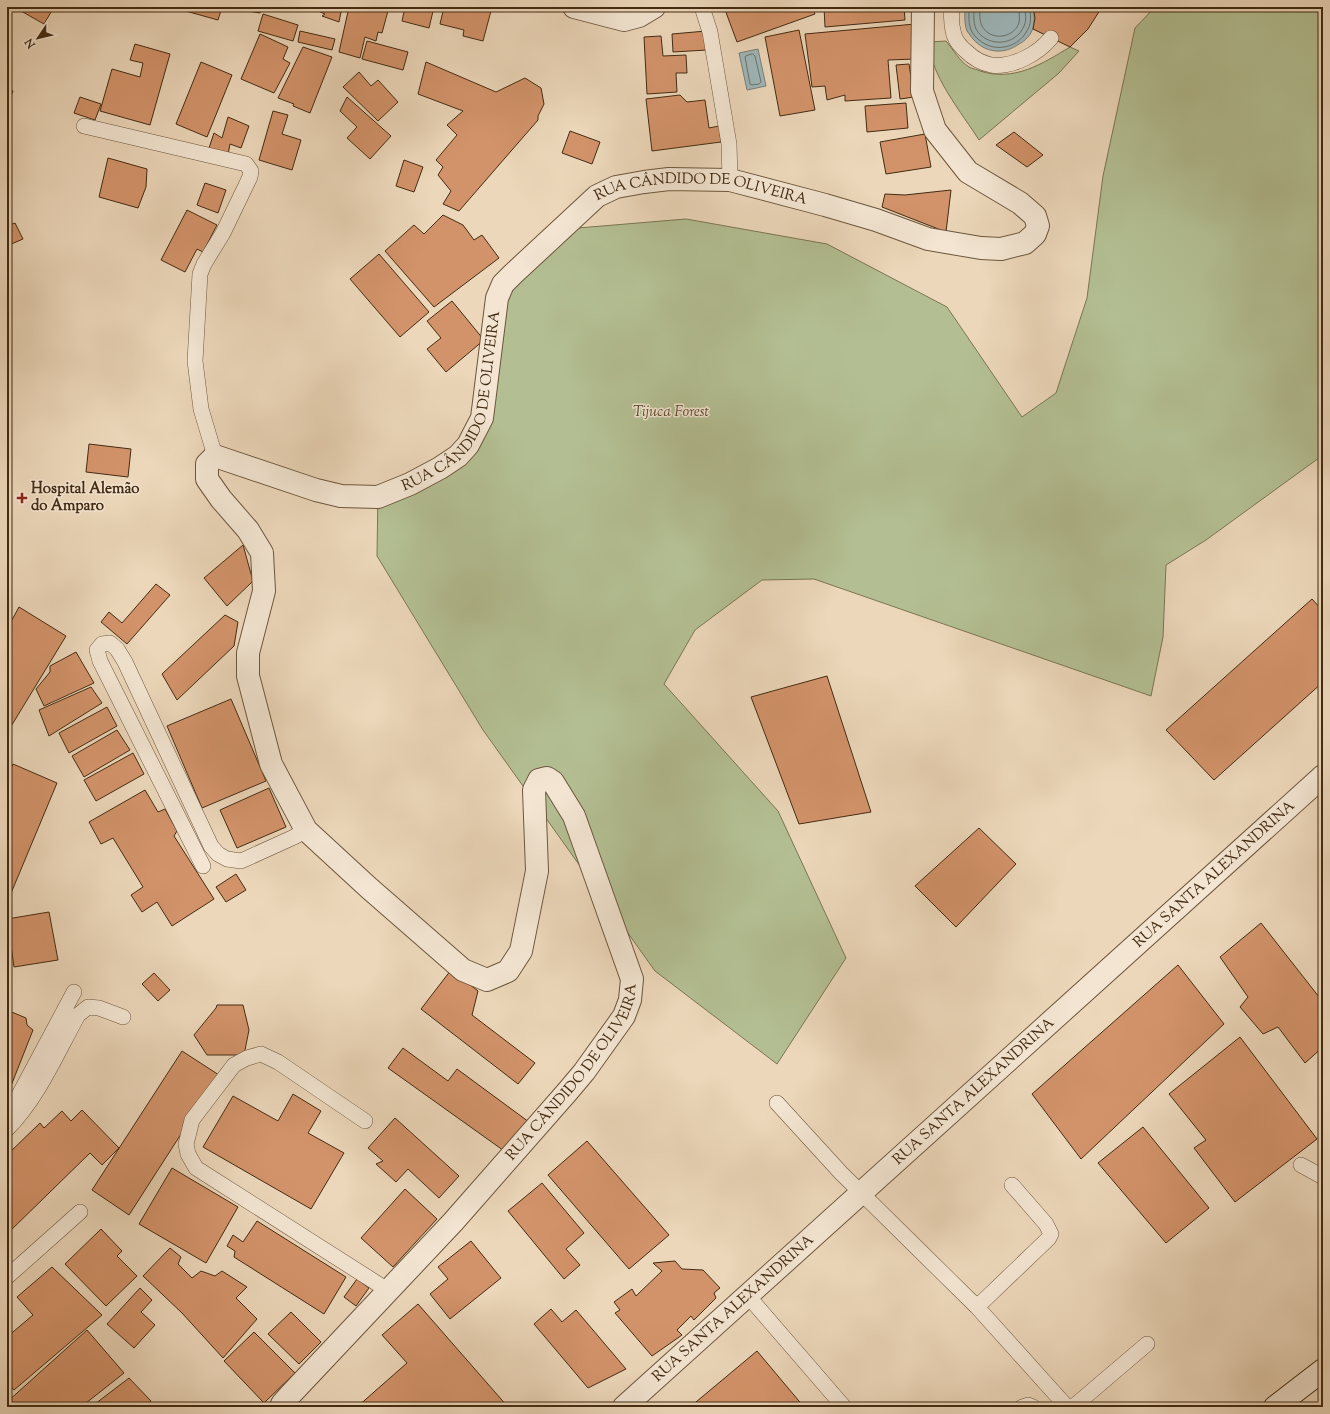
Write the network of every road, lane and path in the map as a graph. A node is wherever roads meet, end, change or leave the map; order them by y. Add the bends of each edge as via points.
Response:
1 (574, 7) edge
2 (654, 7) edge
3 (702, 7) edge
4 (923, 7) edge
5 (952, 7) edge
6 (1051, 38) dead end
7 (84, 126) dead end
8 (730, 180) junction
9 (215, 456) junction
10 (1323, 776) edge
11 (306, 830) junction
12 (203, 866) dead end
13 (74, 992) dead end
14 (123, 1017) dead end
15 (777, 1104) dead end
16 (7, 1114) edge
17 (364, 1121) dead end
18 (7, 1129) edge
19 (1300, 1164) dead end
20 (1323, 1177) edge
21 (1012, 1185) dead end
22 (862, 1192) junction
23 (80, 1212) dead end
24 (7, 1277) edge
25 (388, 1291) junction
26 (748, 1296) junction
27 (977, 1307) junction
28 (1147, 1344) dead end
29 (1323, 1370) edge
30 (282, 1407) edge
31 (624, 1407) edge
32 (844, 1407) edge
33 (1022, 1407) edge
34 (1033, 1407) edge
35 (1067, 1407) edge
36 (1073, 1407) edge
37 (1275, 1407) edge

1 - 2 street via 624,20 639,16
3 - 8 lane via 710,32 729,144
4 - 8 street, RUA CÂNDIDO DE OLIVEIRA via 922,91 935,130 968,172 1020,203 1035,216 1038,226 1035,234 1024,243 1001,249 973,247 928,239 869,217
5 - 6 lane via 954,36 973,58 990,65 1018,61 1033,54
7 - 9 lane via 246,164 251,171 223,233 200,274 194,361 201,409
8 - 9 street, RUA CÂNDIDO DE OLIVEIRA via 669,180 616,187 597,196 513,274 503,284 497,298 482,418 468,445 458,456 440,468 378,497 341,496
9 - 11 street, RUA CÂNDIDO DE OLIVEIRA via 207,464 208,479 221,499 248,530 262,553 264,591 248,653 248,676 271,764
10 - 22 street, RUA SANTA ALEXANDRINA
11 - 12 lane via 241,861 227,859 218,854 211,846 125,662 110,643 102,644 97,650 100,661
11 - 25 street, RUA CÂNDIDO DE OLIVEIRA via 463,970 486,980 508,971 521,951 537,871 534,790 539,780 547,778 553,782 574,816 632,979 630,1000 624,1016 584,1072 453,1222
13 - 16 lane
14 - 18 lane via 88,1006 78,1014 20,1117
15 - 22 lane
17 - 25 lane via 278,1062 261,1054 234,1065 192,1120 186,1144 196,1168
19 - 20 lane
21 - 27 lane via 1046,1224 1051,1234
22 - 26 street, RUA SANTA ALEXANDRINA
22 - 27 lane
23 - 24 lane
25 - 30 street, RUA CÂNDIDO DE OLIVEIRA via 290,1395
26 - 31 street, RUA SANTA ALEXANDRINA
26 - 32 lane
27 - 35 lane
28 - 36 lane
29 - 37 street
33 - 34 lane

